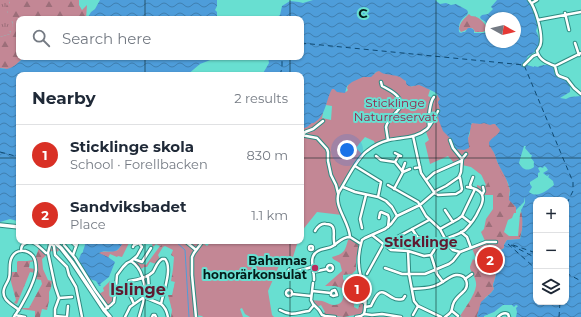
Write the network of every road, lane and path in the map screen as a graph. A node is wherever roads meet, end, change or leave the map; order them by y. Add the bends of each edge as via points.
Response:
1 (530, 0) edge
2 (537, 0) edge
3 (532, 3) junction
4 (581, 12) edge
5 (566, 14) junction
6 (538, 20) junction
7 (569, 30) dead end
8 (575, 43) dead end
9 (538, 54) junction
10 (580, 54) edge
11 (524, 66) dead end
12 (555, 66) junction
13 (381, 82) dead end
14 (581, 94) edge
15 (434, 97) dead end
16 (438, 111) dead end
17 (323, 121) dead end
18 (430, 126) junction
19 (304, 133) edge
20 (304, 135) edge
21 (413, 136) junction
22 (388, 140) junction
23 (450, 140) dead end
24 (466, 154) dead end
25 (398, 155) dead end
26 (376, 156) dead end
27 (462, 160) junction
28 (395, 162) junction
29 (405, 163) dead end
30 (355, 166) junction
31 (420, 167) junction
32 (415, 168) dead end
33 (410, 169) dead end
34 (402, 171) junction
35 (459, 177) junction
36 (472, 177) dead end
37 (426, 180) junction
38 (388, 186) dead end
39 (343, 187) junction
40 (467, 187) dead end
41 (483, 187) dead end
42 (394, 188) junction
43 (471, 188) junction
44 (475, 189) junction
45 (435, 193) junction
46 (338, 194) junction
47 (366, 195) junction
48 (488, 195) dead end
49 (483, 196) junction
50 (378, 197) junction
51 (420, 205) junction
52 (445, 210) dead end
53 (397, 216) junction
54 (462, 216) junction
55 (379, 218) dead end
56 (429, 220) junction
57 (453, 222) junction
58 (471, 223) junction
59 (0, 226) edge
60 (16, 227) edge
61 (388, 227) junction
62 (362, 228) dead end
63 (440, 228) junction
64 (412, 229) junction
65 (315, 231) dead end
66 (461, 232) junction
67 (372, 235) junction
68 (350, 237) junction
69 (445, 239) junction
70 (426, 241) dead end
71 (496, 242) dead end
72 (24, 244) edge
73 (36, 244) edge
74 (51, 244) edge
75 (53, 244) edge
76 (53, 244) edge
77 (136, 244) edge
78 (140, 244) edge
79 (189, 244) edge
80 (200, 244) edge
81 (361, 244) junction
82 (335, 245) junction
83 (384, 245) junction
84 (64, 246) dead end
85 (76, 246) edge
86 (133, 247) dead end
87 (151, 248) dead end
88 (471, 248) junction
89 (195, 249) junction
90 (312, 250) dead end
91 (21, 251) junction
92 (408, 251) junction
93 (460, 252) junction
94 (48, 253) junction
95 (315, 253) junction
96 (73, 255) junction
97 (431, 255) junction
98 (134, 258) junction
99 (131, 261) junction
100 (312, 267) junction
101 (384, 268) dead end
102 (327, 269) dead end
103 (435, 270) junction
104 (294, 272) dead end
105 (313, 272) junction
106 (367, 274) dead end
107 (410, 274) junction
108 (472, 274) dead end
109 (148, 276) junction
110 (142, 278) junction
111 (465, 279) junction
112 (443, 282) junction
113 (412, 289) junction
114 (145, 290) junction
115 (312, 291) junction
116 (360, 291) dead end
117 (330, 293) dead end
118 (292, 294) dead end
119 (311, 296) junction
120 (405, 296) dead end
121 (72, 297) dead end
122 (144, 297) junction
123 (59, 298) junction
124 (365, 303) junction
125 (134, 304) junction
126 (161, 304) junction
127 (314, 305) junction
128 (68, 306) dead end
129 (418, 306) junction
130 (365, 307) junction
131 (108, 308) junction
132 (19, 310) junction
133 (104, 310) junction
134 (280, 310) dead end
135 (452, 311) junction
136 (364, 314) junction
137 (413, 315) dead end
138 (14, 316) edge
139 (55, 316) edge
140 (458, 316) edge
141 (25, 317) edge
142 (67, 317) edge
143 (82, 317) edge
144 (110, 317) edge
145 (124, 317) edge
146 (139, 317) edge
147 (152, 317) edge
148 (156, 317) edge
149 (168, 317) edge
150 (196, 317) edge
151 (334, 317) edge
152 (356, 317) edge
153 (401, 317) edge
154 (441, 317) edge
155 (445, 317) edge
156 (498, 317) edge
157 (509, 317) edge

1 - 3 street
2 - 3 street
3 - 6 street
4 - 5 street
5 - 6 street
5 - 7 street
6 - 9 street via 541,45
8 - 10 street
9 - 11 street
9 - 12 street via 542,60
10 - 12 street
12 - 14 street via 557,74 567,79
13 - 22 street via 382,86 396,94 400,101 399,108 387,124
15 - 18 street via 430,110
16 - 18 street
17 - 19 street
18 - 21 street
20 - 46 street via 317,138 327,149 329,168
21 - 22 street
21 - 31 street
22 - 30 street via 364,152
23 - 27 street
24 - 27 street
25 - 28 street
26 - 28 street via 381,160
27 - 35 street
27 - 37 street via 434,173
28 - 34 street
29 - 34 street
30 - 39 street
30 - 50 street via 381,182
31 - 32 street
31 - 37 street
33 - 34 street
34 - 42 street
35 - 45 street
35 - 45 street via 461,192 438,195
36 - 43 street
37 - 45 street
38 - 42 street
39 - 46 street
39 - 47 street
40 - 43 street
41 - 49 street
42 - 51 street
43 - 44 street
44 - 49 street
44 - 54 street
45 - 51 street
46 - 68 street via 340,209
47 - 50 street
47 - 62 street via 360,219
48 - 49 street
49 - 58 street via 482,204
50 - 53 street via 387,202
51 - 53 street
51 - 56 street
52 - 57 street
53 - 61 street
54 - 57 street
54 - 58 street
55 - 61 street via 381,212 388,214
56 - 63 street
56 - 64 street
57 - 63 street
58 - 66 street
59 - 60 main road
61 - 67 street
63 - 69 street
64 - 70 street via 418,238 424,237
64 - 83 street
65 - 82 street via 321,224 331,225 335,232
66 - 69 street
66 - 88 street via 467,237
67 - 81 street via 363,239
67 - 83 street
68 - 81 street
68 - 82 street via 343,238
69 - 93 street via 451,249
69 - 97 street
71 - 88 street via 486,242
72 - 91 street
73 - 94 street
74 - 94 street
75 - 133 main road via 66,254
76 - 143 street via 55,255 67,267 76,287
77 - 86 street
78 - 98 street via 142,246
79 - 89 street
80 - 89 street
81 - 124 street via 358,259 364,282
82 - 95 street
83 - 92 street via 392,250
83 - 106 street
84 - 96 street
85 - 96 street
87 - 98 street via 142,262
88 - 93 street
89 - 150 street via 192,257 192,275
90 - 95 street
91 - 132 street via 33,256 36,269 32,285
91 - 132 street via 14,254 11,259 4,291 7,301
92 - 97 street via 424,256
92 - 107 street
93 - 103 street via 450,264
94 - 123 street
95 - 100 street
96 - 131 street
97 - 103 street
98 - 99 street
99 - 110 street via 137,265
99 - 131 street via 116,275 114,302
100 - 104 street
100 - 105 street
101 - 107 street
102 - 105 street
103 - 107 street via 425,274
103 - 112 street
105 - 115 street
107 - 113 street
108 - 111 street
109 - 110 street
109 - 114 street via 149,289
109 - 126 street via 160,260 166,260 168,272
110 - 114 street
110 - 125 street via 128,282
111 - 112 street via 457,275
111 - 135 street via 466,288 455,300
112 - 113 street via 430,288
113 - 129 street via 414,301
114 - 122 street
115 - 117 street
115 - 119 street
116 - 124 street
118 - 119 street
119 - 127 street
120 - 130 street via 398,300 381,292 371,306
121 - 123 street
122 - 125 street
122 - 126 street
122 - 146 street
123 - 139 street
124 - 130 street
125 - 145 street
126 - 149 street
127 - 134 street via 309,310 294,314
127 - 151 street via 322,315
128 - 142 street
129 - 137 street
129 - 154 street
130 - 136 street
131 - 133 street
132 - 138 street
133 - 144 main road
135 - 140 street
135 - 155 street
136 - 152 street
136 - 153 street
138 - 141 street
139 - 142 street
147 - 148 street
156 - 157 street via 506,313

